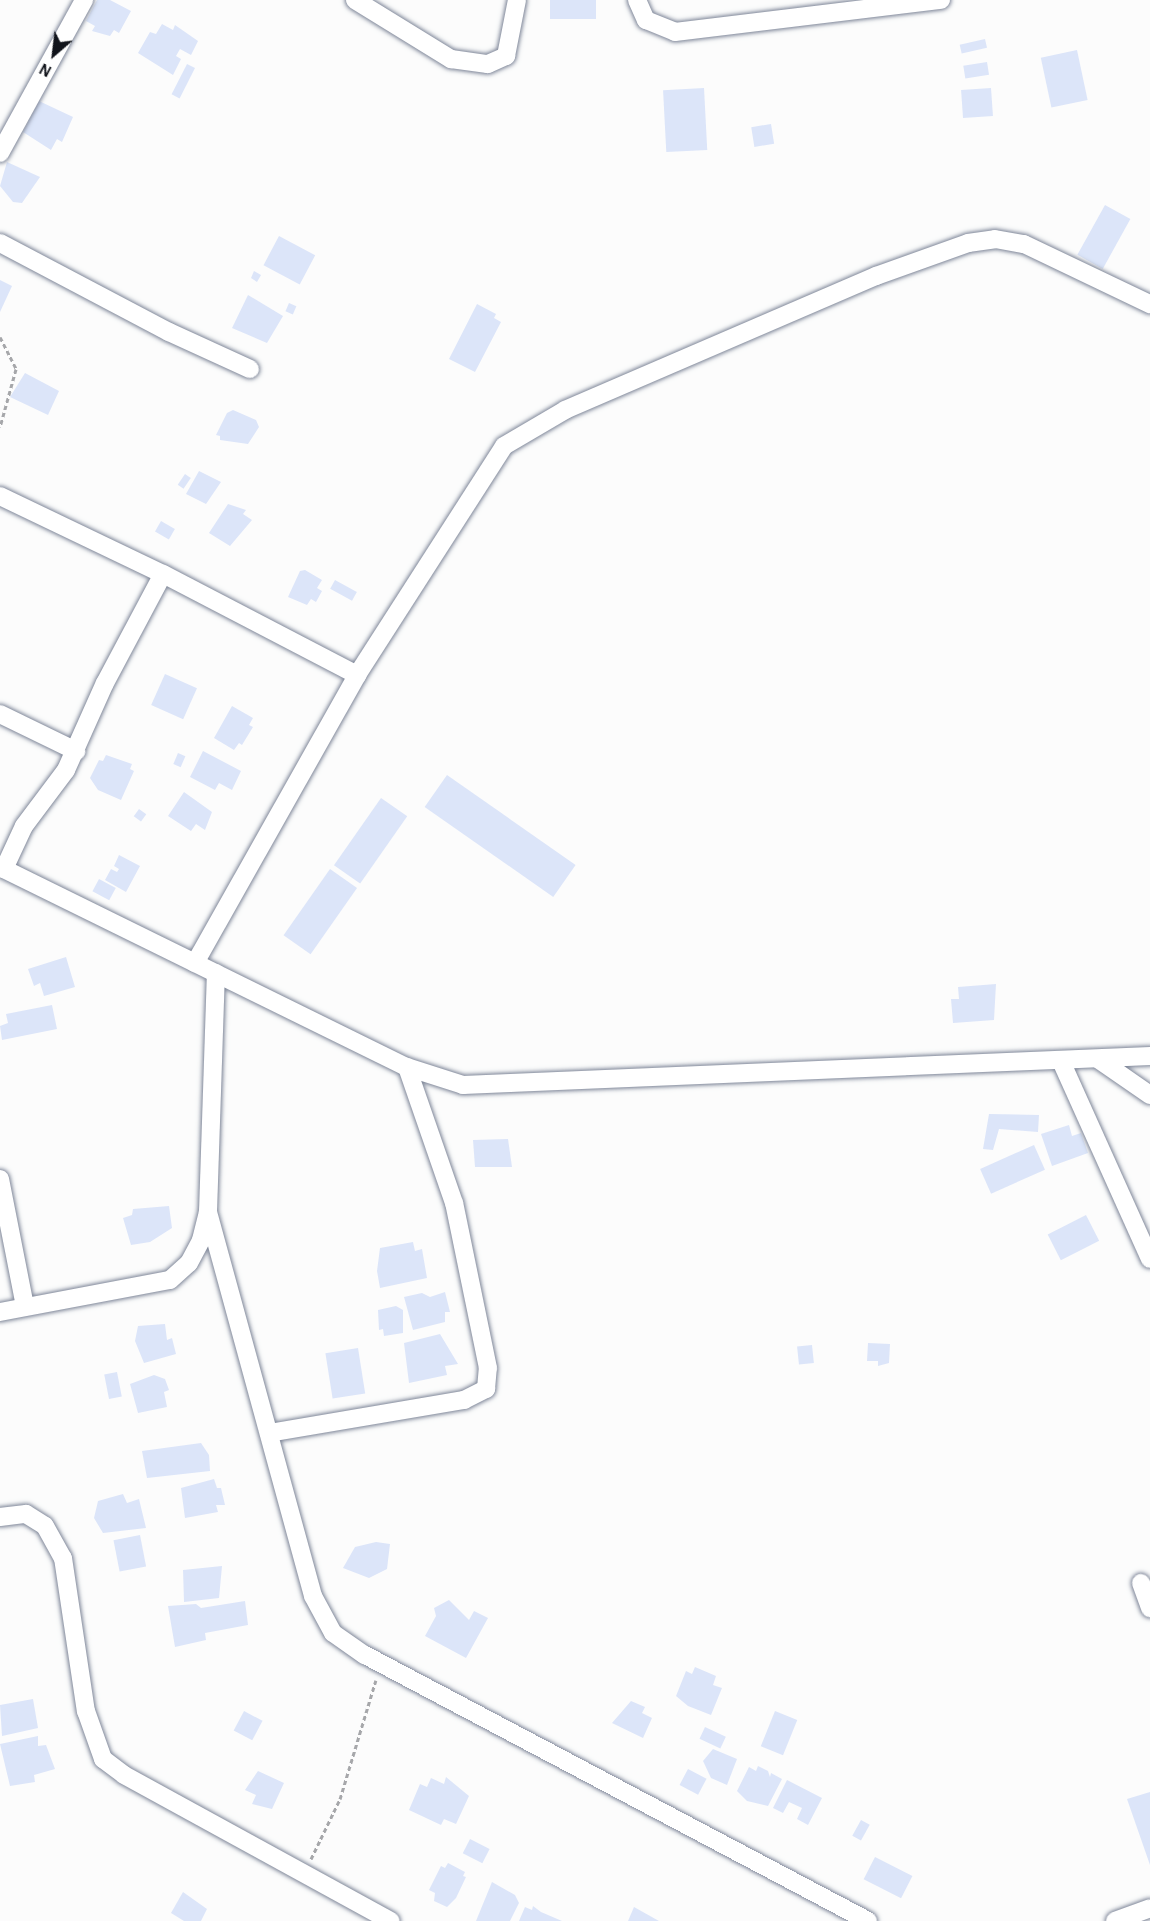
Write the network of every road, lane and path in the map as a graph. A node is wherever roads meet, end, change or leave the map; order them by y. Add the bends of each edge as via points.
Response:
1 (84, 0) edge
2 (355, 0) edge
3 (517, 0) edge
4 (638, 0) edge
5 (941, 0) edge
6 (873, 4) edge
7 (0, 153) edge
8 (0, 243) edge
9 (1150, 304) edge
10 (0, 337) edge
11 (250, 369) dead end
12 (0, 427) edge
13 (0, 496) edge
14 (163, 574) junction
15 (357, 675) junction
16 (0, 714) edge
17 (76, 751) junction
18 (2, 868) edge
19 (195, 963) junction
20 (216, 974) junction
21 (1150, 1056) edge
22 (1098, 1059) junction
23 (1061, 1060) junction
24 (407, 1067) junction
25 (1150, 1095) edge
26 (0, 1179) edge
27 (208, 1212) junction
28 (1150, 1259) edge
29 (25, 1307) junction
30 (0, 1312) edge
31 (269, 1433) junction
32 (0, 1517) edge
33 (1141, 1583) dead end
34 (1150, 1608) edge
35 (381, 1664) junction
36 (304, 1874) junction
37 (1150, 1908) edge
38 (391, 1921) edge
39 (868, 1921) edge
40 (1115, 1921) edge

1 - 7 street
2 - 3 street via 451,59 488,64 506,56
4 - 6 street via 646,20 675,32
5 - 6 street
8 - 11 street via 169,332
9 - 15 street via 1024,244 995,239 968,243 876,276 565,410 504,446
10 - 12 path via 16,369
13 - 14 street
14 - 15 street
14 - 17 street via 105,683
15 - 19 street
16 - 17 street
17 - 18 street via 24,826
18 - 19 street
19 - 20 street
20 - 24 street
20 - 27 street
21 - 22 street
22 - 23 street
22 - 25 street
23 - 24 street via 526,1085 463,1085
23 - 28 street
24 - 31 street via 454,1203 488,1368 486,1389 464,1400
26 - 29 street
27 - 29 street via 201,1240 189,1263 170,1280
27 - 31 street
29 - 30 street
31 - 35 street via 313,1596 333,1633
32 - 36 street via 27,1514 45,1526 63,1558 86,1711 103,1759 124,1775
33 - 34 street
35 - 36 path via 340,1799
35 - 39 street
36 - 38 street
37 - 40 street

